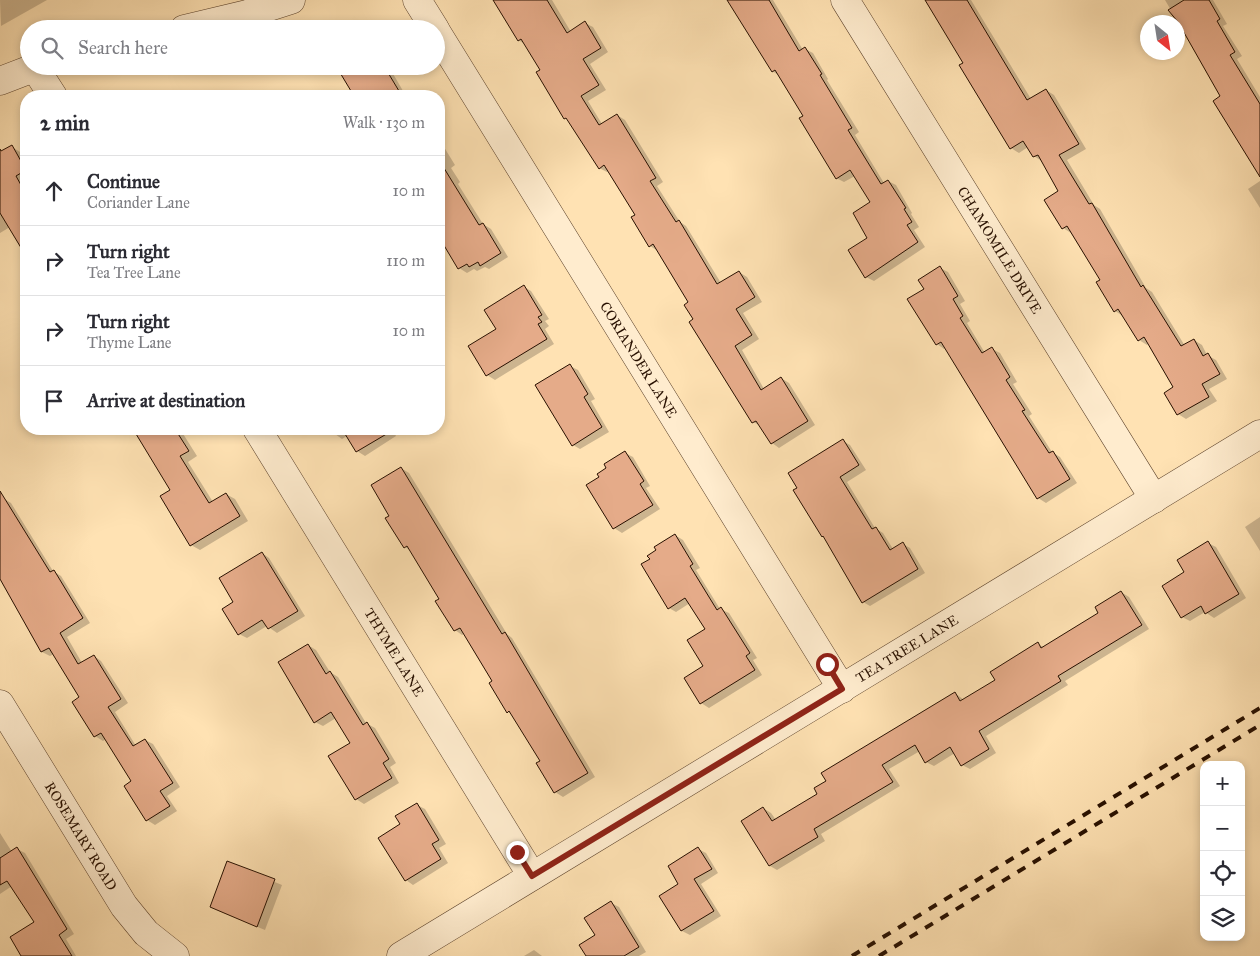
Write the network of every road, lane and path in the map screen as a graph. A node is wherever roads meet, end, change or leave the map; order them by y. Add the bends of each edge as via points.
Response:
1 (291, 0) edge
2 (417, 0) edge
3 (845, 0) edge
4 (222, 20) edge
5 (430, 20) edge
6 (445, 45) edge
7 (20, 74) edge
8 (41, 75) edge
9 (0, 82) edge
10 (50, 90) edge
11 (1260, 434) edge
12 (261, 435) edge
13 (1154, 499) junction
14 (842, 689) junction
15 (0, 704) edge
16 (532, 876) junction
17 (175, 956) edge
18 (401, 956) edge

1 - 4 street
2 - 5 street, CORIANDER LANE
3 - 13 street, CHAMOMILE DRIVE
6 - 14 street, CORIANDER LANE
7 - 9 street
8 - 10 street
11 - 13 street, TEA TREE LANE
12 - 16 street, THYME LANE
13 - 14 street, TEA TREE LANE
14 - 16 street, TEA TREE LANE
15 - 17 street, ROSEMARY ROAD via 124,906 146,932
16 - 18 street, TEA TREE LANE

